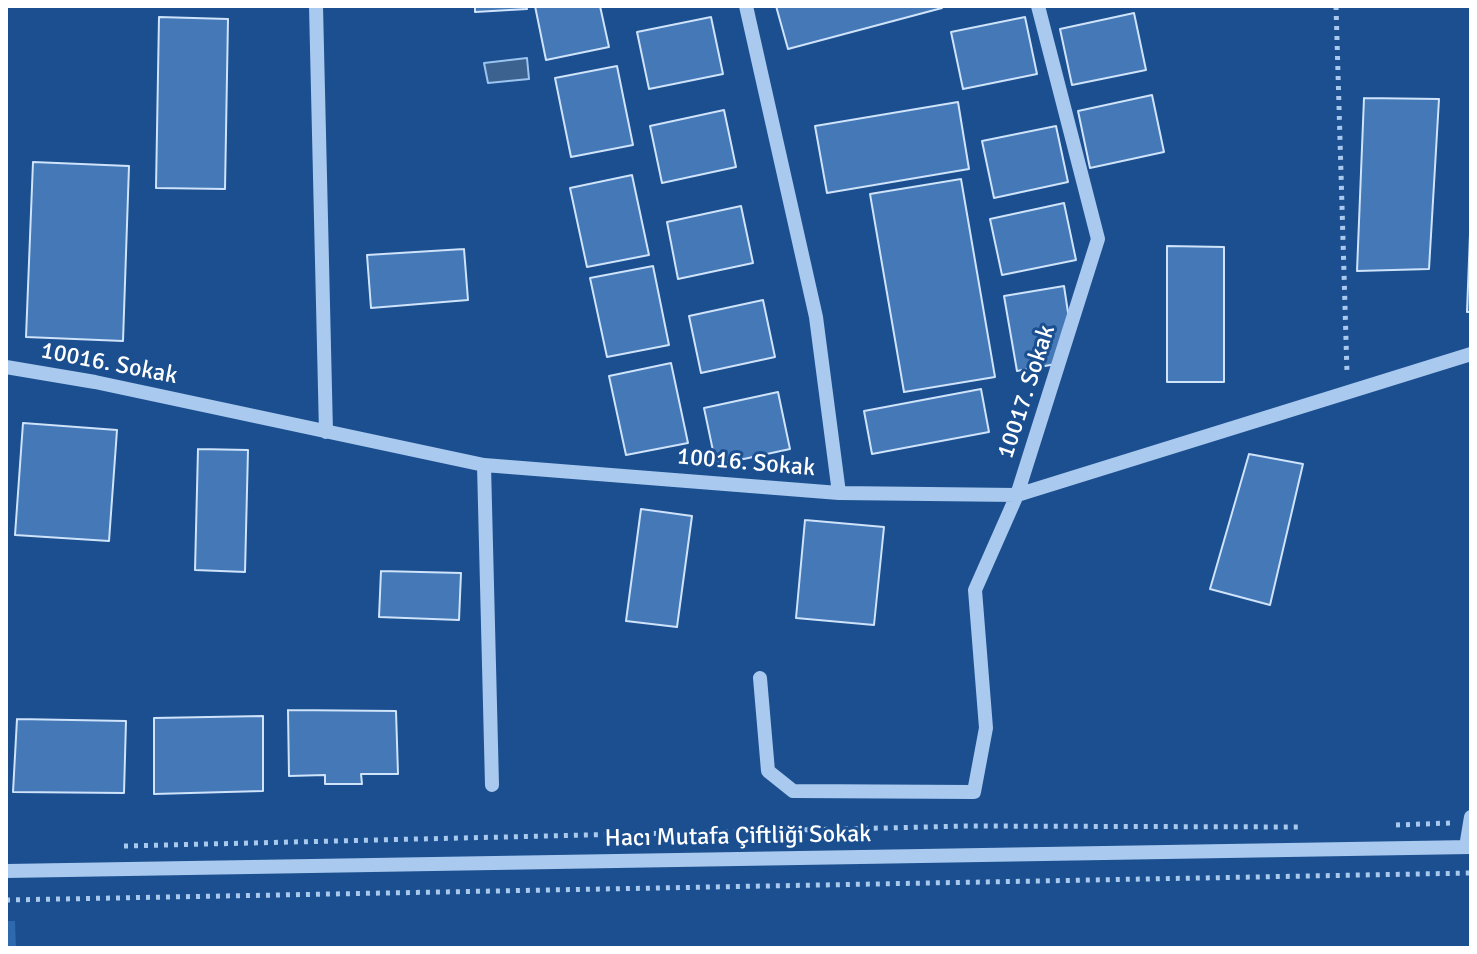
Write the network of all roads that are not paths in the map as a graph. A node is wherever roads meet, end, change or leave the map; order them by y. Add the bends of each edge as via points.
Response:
1 (316, 6) edge
2 (746, 6) edge
3 (1038, 6) edge
4 (1471, 354) edge
5 (6, 367) edge
6 (326, 432) junction
7 (484, 465) junction
8 (839, 493) junction
9 (1017, 495) junction
10 (760, 678) dead end
11 (492, 785) dead end
12 (1470, 820) edge
13 (1468, 847) edge
14 (6, 871) edge

1 - 6 street
2 - 8 street via 816,317
3 - 9 street, 10017. Sokak via 1098,239
4 - 9 street, 10016. Sokak
5 - 6 street, 10016. Sokak
6 - 7 street, 10016. Sokak
7 - 8 street, 10016. Sokak
7 - 11 street
8 - 9 street, 10016. Sokak
9 - 10 street, 10017. Sokak via 975,590 986,728 974,792 793,791 768,771
12 - 13 street
13 - 14 street, Hacı Mutafa Çiftliği Sokak

